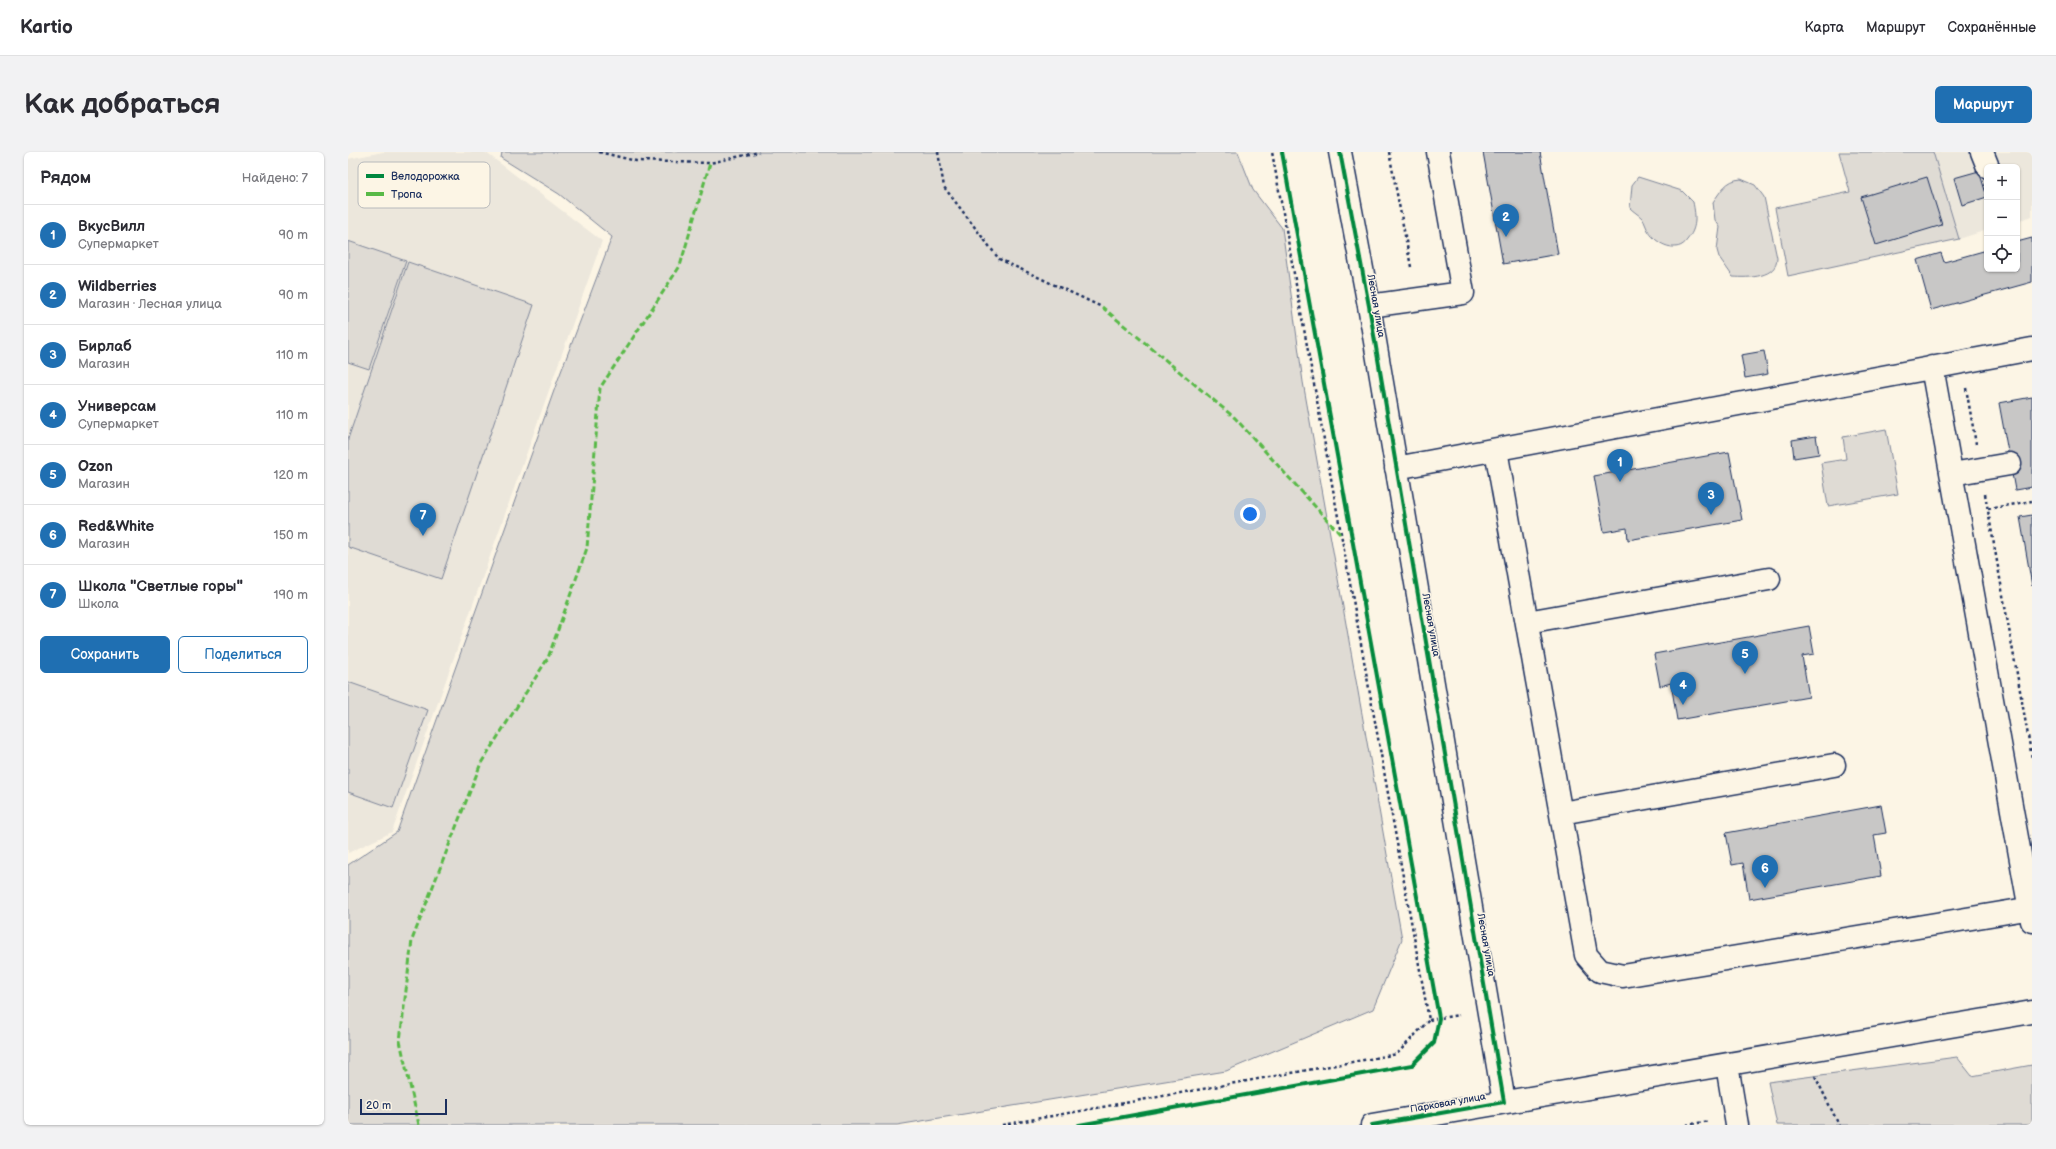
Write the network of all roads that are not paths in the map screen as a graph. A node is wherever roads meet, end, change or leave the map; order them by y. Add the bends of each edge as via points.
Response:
1 (1340, 152) edge
2 (1438, 152) edge
3 (1982, 152) edge
4 (1987, 164) edge
5 (1369, 306) junction
6 (2032, 349) edge
7 (1932, 367) junction
8 (1496, 450) junction
9 (2010, 464) dead end
10 (1396, 468) junction
11 (1952, 474) junction
12 (1769, 579) dead end
13 (1527, 622) junction
14 (1834, 765) dead end
15 (1561, 813) junction
16 (2031, 913) edge
17 (2032, 1012) edge
18 (1727, 1065) junction
19 (1504, 1102) junction
20 (1372, 1125) edge
21 (1737, 1125) edge

1 - 5 street, Лесная улица
2 - 5 street via 1463,293
3 - 4 street
5 - 10 street, Лесная улица
6 - 7 street
7 - 8 street
7 - 11 street
8 - 10 street
8 - 13 street
9 - 11 street
10 - 19 street, Лесная улица
11 - 16 street
12 - 13 street
13 - 15 street
14 - 15 street
15 - 16 street via 1586,956 1600,971 1623,976
17 - 18 street, Парковая улица
18 - 19 street, Парковая улица
18 - 21 street
19 - 20 street, Парковая улица

